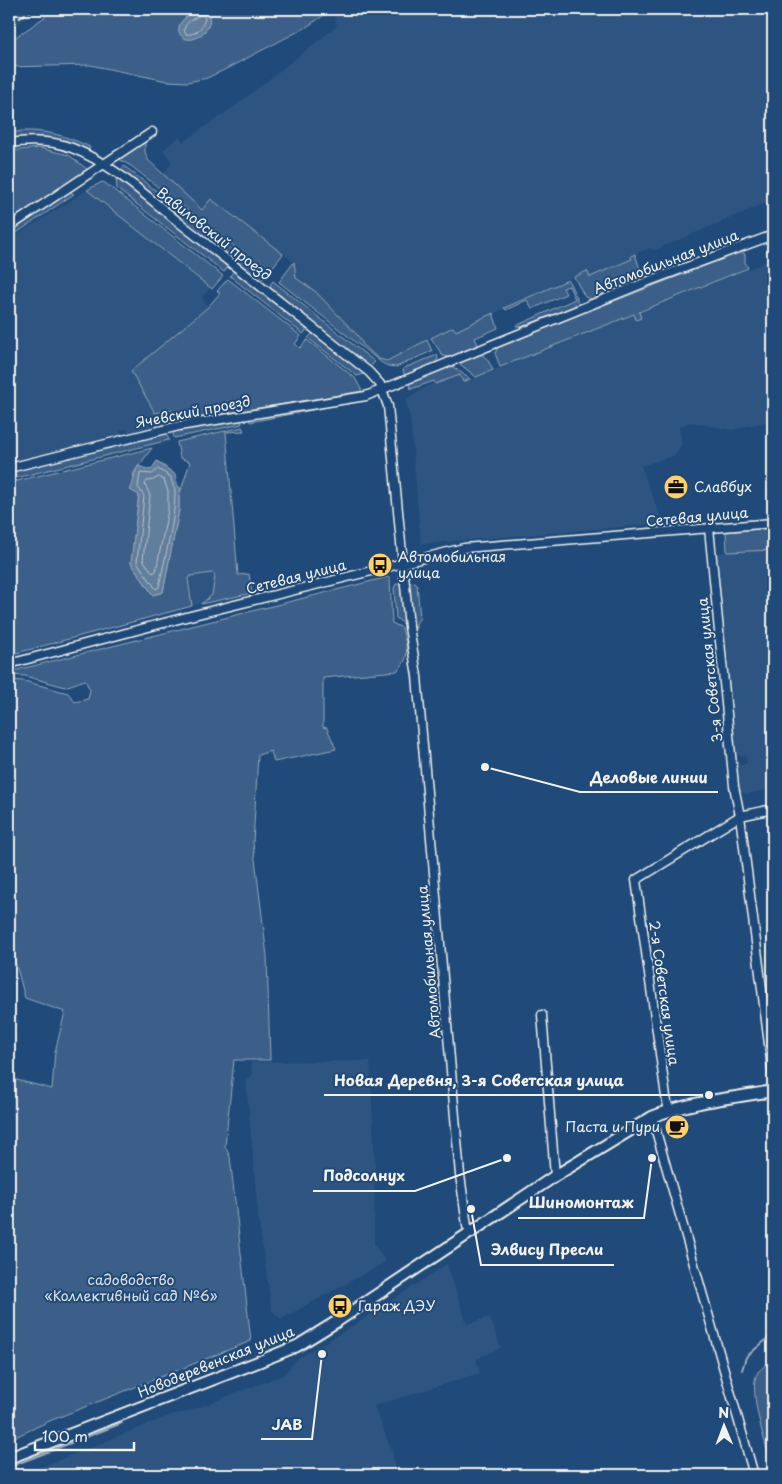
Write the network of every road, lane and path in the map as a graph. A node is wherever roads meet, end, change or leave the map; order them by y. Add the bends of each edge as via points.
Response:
1 (152, 132) dead end
2 (9, 143) edge
3 (105, 165) junction
4 (9, 227) edge
5 (773, 235) edge
6 (383, 390) junction
7 (9, 468) edge
8 (773, 523) edge
9 (709, 528) junction
10 (404, 564) junction
11 (9, 664) edge
12 (773, 809) edge
13 (740, 816) junction
14 (542, 1016) dead end
15 (773, 1076) edge
16 (773, 1092) edge
17 (669, 1110) junction
18 (652, 1117) junction
19 (556, 1176) junction
20 (472, 1234) junction
21 (9, 1458) edge
22 (754, 1475) edge

1 - 3 street
2 - 3 street, Вавиловский проезд via 54,142
3 - 4 street
3 - 6 street, Вавиловский проезд via 369,372
5 - 6 street, Автомобильная улица via 512,335
6 - 7 street, Ячевский проезд via 366,396 180,426
6 - 10 street, Автомобильная улица via 388,406
8 - 9 street, Сетевая улица
9 - 10 street, Сетевая улица via 475,547
9 - 13 street, 3-я Советская улица via 734,786
10 - 11 street, Сетевая улица
10 - 20 street, Автомобильная улица via 417,676 460,1175 467,1226
12 - 13 street
13 - 15 street, 3-я Советская улица
13 - 17 street, 2-я Советская улица via 636,880
14 - 19 street
16 - 17 main road, Новодеревенская улица
17 - 18 main road, Новодеревенская улица
18 - 19 main road, Новодеревенская улица
18 - 22 street
19 - 20 main road, Новодеревенская улица
20 - 21 main road, Новодеревенская улица via 297,1346

